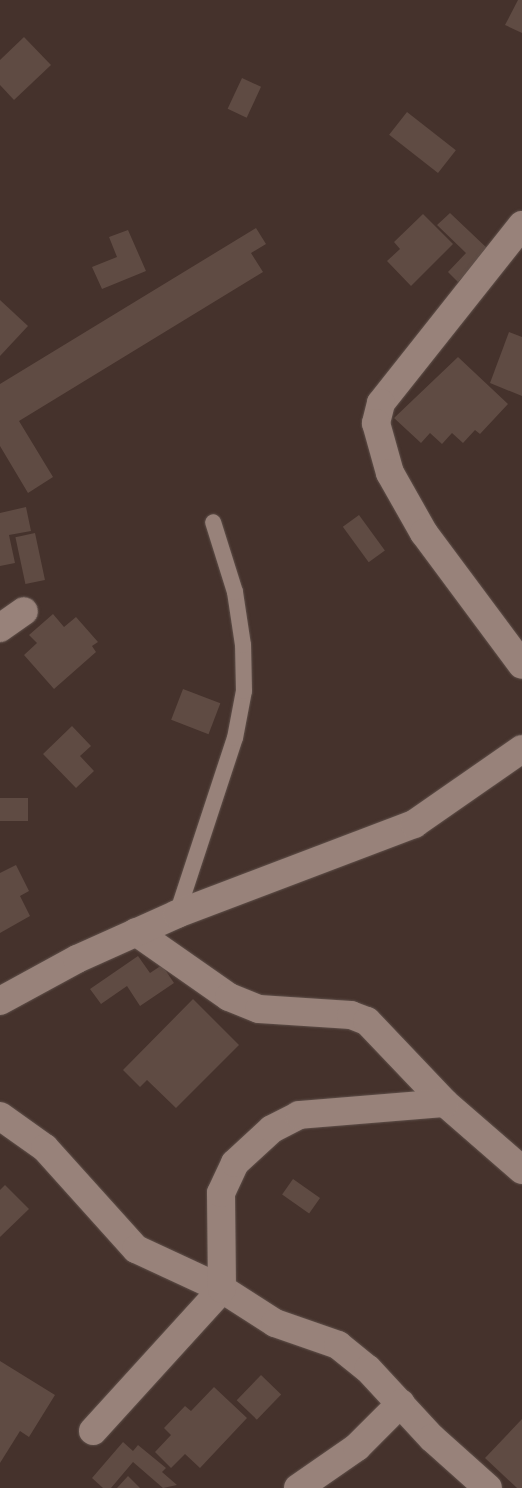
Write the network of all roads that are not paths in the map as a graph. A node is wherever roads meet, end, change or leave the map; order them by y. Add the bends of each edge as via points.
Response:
1 (522, 225) edge
2 (213, 522) dead end
3 (24, 611) dead end
4 (0, 628) edge
5 (522, 665) edge
6 (522, 749) edge
7 (177, 914) junction
8 (136, 932) junction
9 (0, 1001) edge
10 (445, 1103) junction
11 (0, 1116) edge
12 (522, 1170) edge
13 (222, 1289) junction
14 (401, 1403) junction
15 (93, 1432) dead end
16 (298, 1488) edge
17 (488, 1488) edge

1 - 5 street via 382,403 376,423 390,473 424,533
2 - 7 lane via 235,592 243,645 244,691 235,738
3 - 4 street
6 - 7 street via 414,824
7 - 8 street
8 - 9 street
8 - 10 street via 229,997 259,1009 351,1014 367,1021
10 - 12 street
10 - 13 street via 299,1115 272,1129 235,1163 221,1193
11 - 13 street via 45,1148 136,1249
13 - 14 street via 275,1323 338,1345
13 - 15 street
14 - 16 street via 357,1447
14 - 17 street

